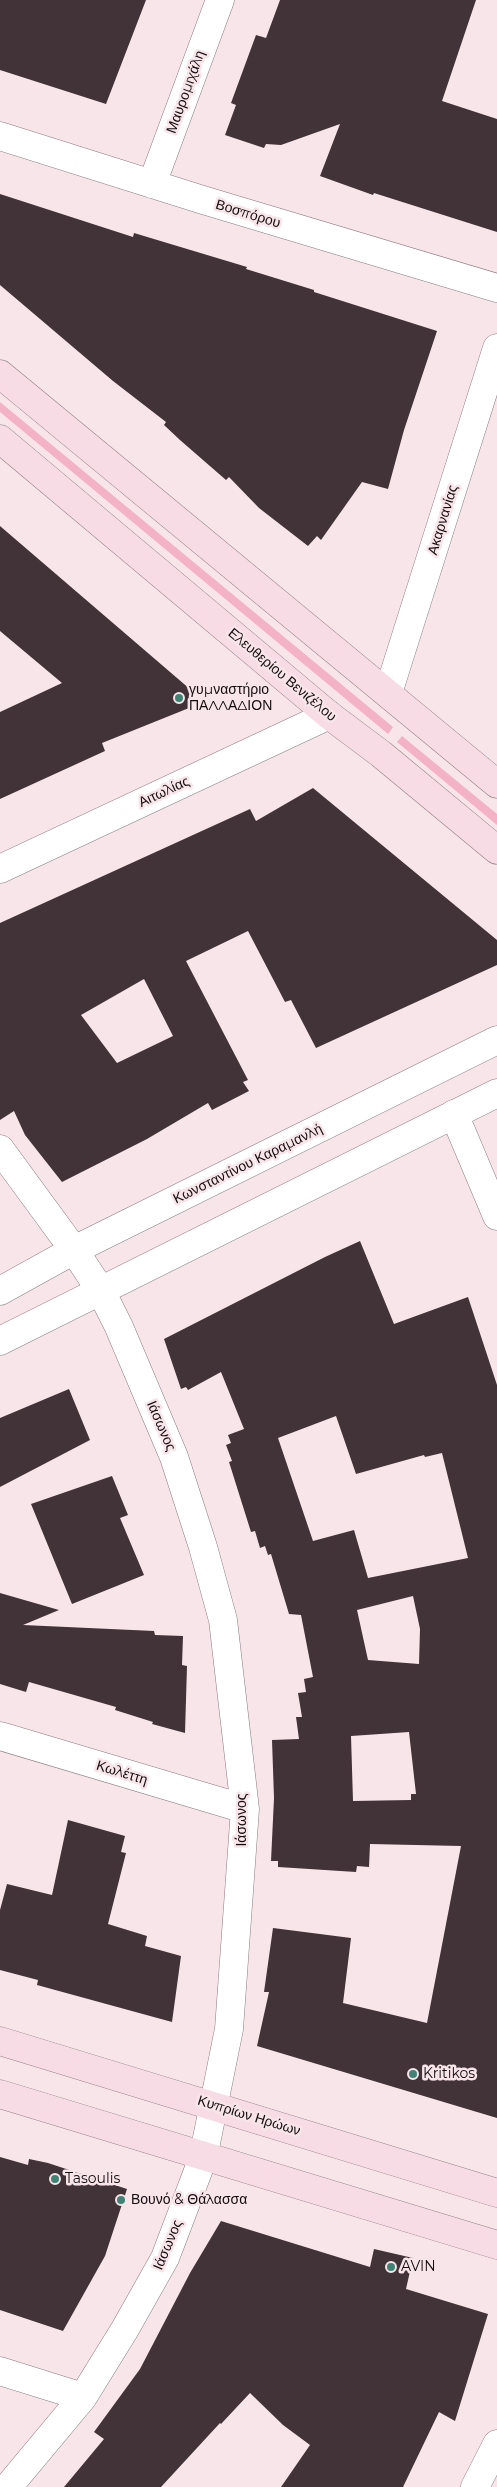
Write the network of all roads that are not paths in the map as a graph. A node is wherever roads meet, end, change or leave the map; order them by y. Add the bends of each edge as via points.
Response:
1 (220, 0) edge
2 (0, 136) edge
3 (152, 184) junction
4 (497, 288) edge
5 (497, 348) edge
6 (0, 374) edge
7 (0, 439) edge
8 (388, 693) junction
9 (329, 715) junction
10 (497, 784) edge
11 (497, 850) edge
12 (0, 869) edge
13 (497, 1040) edge
14 (497, 1093) edge
15 (454, 1114) junction
16 (0, 1148) edge
17 (497, 1216) edge
18 (74, 1250) junction
19 (0, 1291) edge
20 (100, 1291) junction
21 (0, 1341) edge
22 (0, 1736) edge
23 (244, 1809) junction
24 (0, 2040) edge
25 (0, 2094) edge
26 (214, 2106) junction
27 (203, 2158) junction
28 (497, 2194) edge
29 (497, 2245) edge
30 (0, 2371) edge
31 (83, 2397) junction
32 (497, 2444) edge
33 (8, 2487) edge
34 (475, 2487) edge

1 - 3 street, Μαυρομιχάλη
2 - 3 street, Βοσπόρου
3 - 4 street, Βοσπόρου
5 - 8 street, Ακαρνανίας
6 - 8 main road
7 - 9 main road, Ελευθερίου Βενιζέλου
8 - 10 main road
9 - 11 main road, Ελευθερίου Βενιζέλου
9 - 12 street, Αιτωλίας
13 - 18 street, Κωνσταντίνου Καραμανλή
14 - 15 street
15 - 17 street
15 - 20 street
16 - 18 street, Ιάσωνος
18 - 19 street, Κωνσταντίνου Καραμανλή
18 - 20 street, Ιάσωνος
20 - 21 street
20 - 23 street, Ιάσωνος via 119,1327 174,1457 204,1547 222,1620
22 - 23 street, Κωλέττη
23 - 26 street, Ιάσωνος via 229,2029
24 - 26 main road, Κυπρίων Ηρώων
25 - 27 main road
26 - 27 street, Ιάσωνος
26 - 28 main road, Κυπρίων Ηρώων
27 - 29 main road
27 - 31 street, Ιάσωνος via 165,2258
30 - 31 street
31 - 33 street, Ιάσωνος
32 - 34 street

